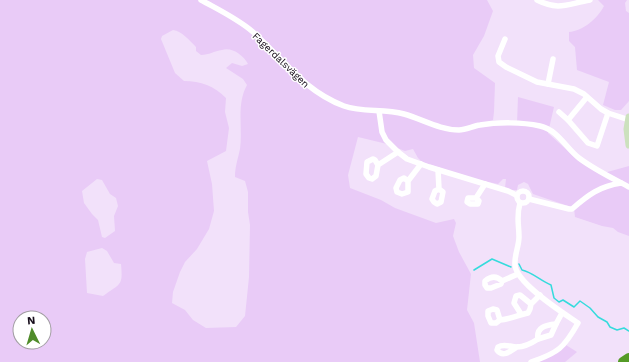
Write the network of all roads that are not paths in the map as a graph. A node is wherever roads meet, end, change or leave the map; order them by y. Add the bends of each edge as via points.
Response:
1 (202, 0) edge
2 (537, 0) edge
3 (590, 0) edge
4 (505, 39) dead end
5 (553, 59) dead end
6 (548, 84) junction
7 (587, 97) junction
8 (380, 111) junction
9 (559, 112) dead end
10 (608, 112) junction
11 (629, 119) edge
12 (568, 120) junction
13 (629, 145) edge
14 (398, 152) junction
15 (378, 164) dead end
16 (421, 164) junction
17 (438, 170) junction
18 (408, 180) dead end
19 (621, 183) junction
20 (485, 184) junction
21 (629, 187) edge
22 (439, 189) dead end
23 (516, 195) junction
24 (476, 198) dead end
25 (529, 199) junction
26 (520, 203) junction
27 (518, 274) junction
28 (502, 281) dead end
29 (540, 295) junction
30 (531, 304) junction
31 (562, 313) junction
32 (521, 314) junction
33 (500, 320) dead end
34 (556, 324) junction
35 (538, 339) junction
36 (517, 347) dead end
37 (629, 358) edge
38 (531, 362) edge
39 (623, 362) edge

1 - 8 street, Fagerdalsvägen via 252,32 314,90 342,106
2 - 3 street via 557,7
4 - 6 street via 498,56 499,62 526,78
5 - 6 street
6 - 7 street via 574,89
7 - 10 street
7 - 12 street
8 - 14 street via 382,132
8 - 19 street, Fagerdalsvägen via 403,113 454,129 511,124 543,127 552,130 586,163
9 - 12 street
10 - 11 street
10 - 12 street via 597,146 588,143
11 - 13 street
14 - 15 street
14 - 16 street via 407,159
16 - 17 street
16 - 18 street
17 - 20 street
17 - 22 street
19 - 21 street, Fagerdalsvägen
19 - 25 street via 598,189 572,209
20 - 23 street
20 - 24 street
23 - 25 street via 524,191 529,195
23 - 26 street
25 - 26 street via 525,203
26 - 27 street via 517,215 519,237 515,264
27 - 28 street
27 - 29 street
29 - 30 street
29 - 31 street
30 - 32 street via 528,312
30 - 32 street via 516,296 514,303
31 - 34 street
31 - 38 street via 578,322 569,338 556,351
32 - 33 street
34 - 35 street via 551,336
34 - 35 street via 540,329
35 - 36 street via 528,345
37 - 39 highway

